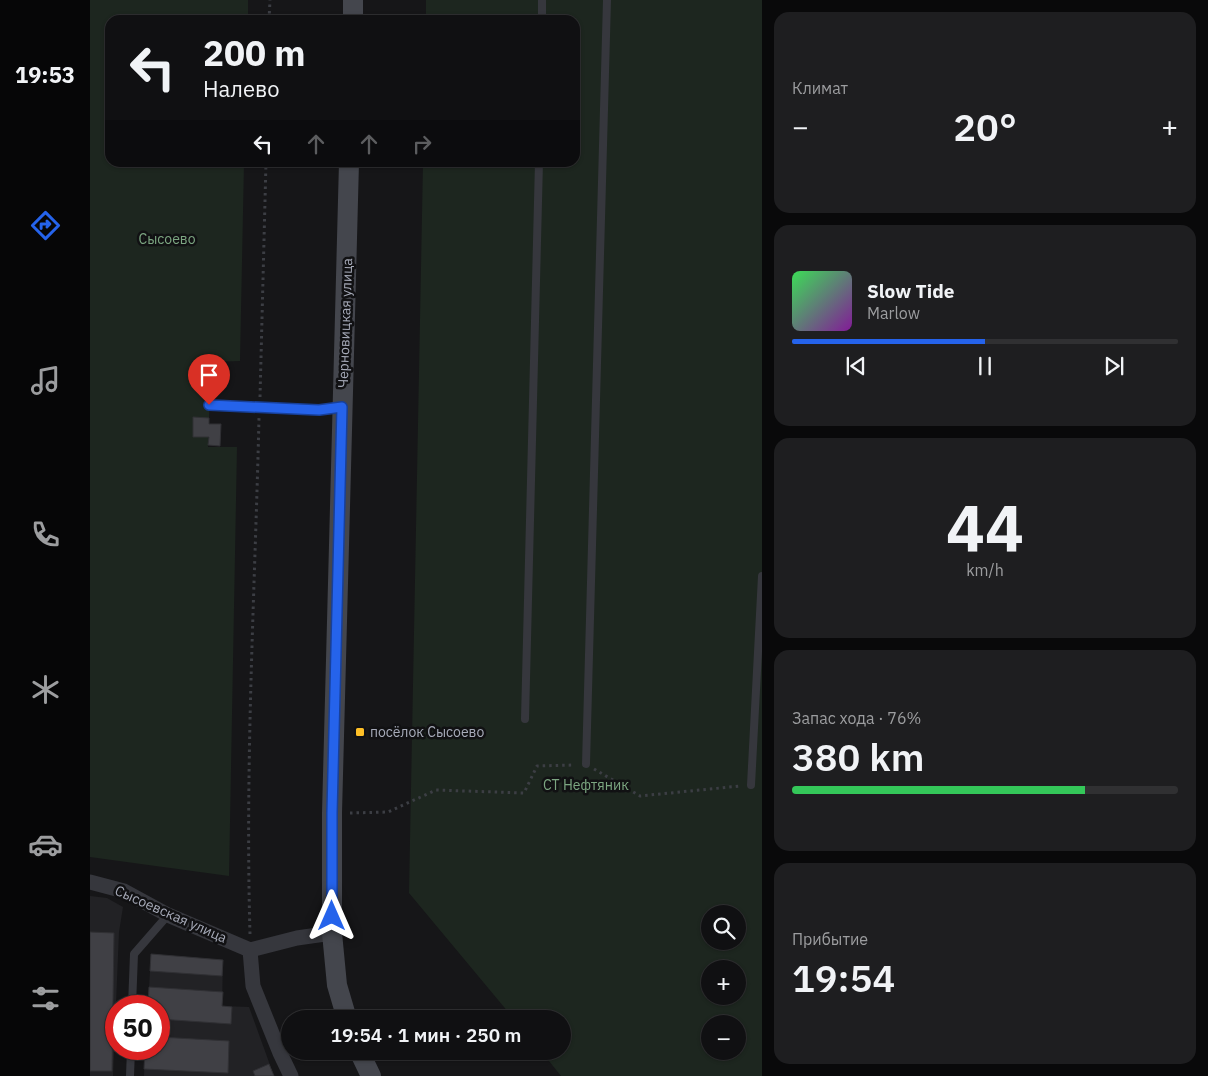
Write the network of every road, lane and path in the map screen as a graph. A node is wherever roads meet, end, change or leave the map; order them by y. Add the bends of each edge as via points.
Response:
1 (270, 0) edge
2 (353, 0) edge
3 (542, 0) edge
4 (607, 0) edge
5 (269, 15) edge
6 (353, 15) edge
7 (542, 15) edge
8 (266, 167) edge
9 (349, 167) edge
10 (539, 167) edge
11 (209, 405) dead end
12 (259, 407) junction
13 (342, 407) junction
14 (762, 576) edge
15 (525, 719) dead end
16 (586, 764) junction
17 (751, 785) joint
18 (332, 813) junction
19 (90, 882) edge
20 (168, 915) junction
21 (332, 933) junction
22 (250, 950) junction
23 (132, 995) edge
24 (344, 1010) edge
25 (131, 1060) edge
26 (363, 1060) edge
27 (130, 1076) edge
28 (291, 1076) edge
29 (371, 1076) edge

1 - 5 path
2 - 6 main road
3 - 7 lane
4 - 16 lane
8 - 12 path
9 - 13 main road, Черновицкая улица
10 - 15 lane
11 - 12 lane
12 - 13 lane via 319,410
12 - 22 path via 250,754
13 - 18 main road, Черновицкая улица
14 - 17 lane
16 - 17 path via 640,796
16 - 18 path via 537,766 524,793 436,790 388,812
18 - 21 main road, Черновицкая улица
19 - 20 street, Сысоевская улица via 124,891
20 - 22 street, Сысоевская улица
20 - 23 lane via 134,954
21 - 22 street
21 - 24 main road, Черновицкая улица via 336,985
22 - 28 street via 253,986
25 - 27 lane
26 - 29 main road

